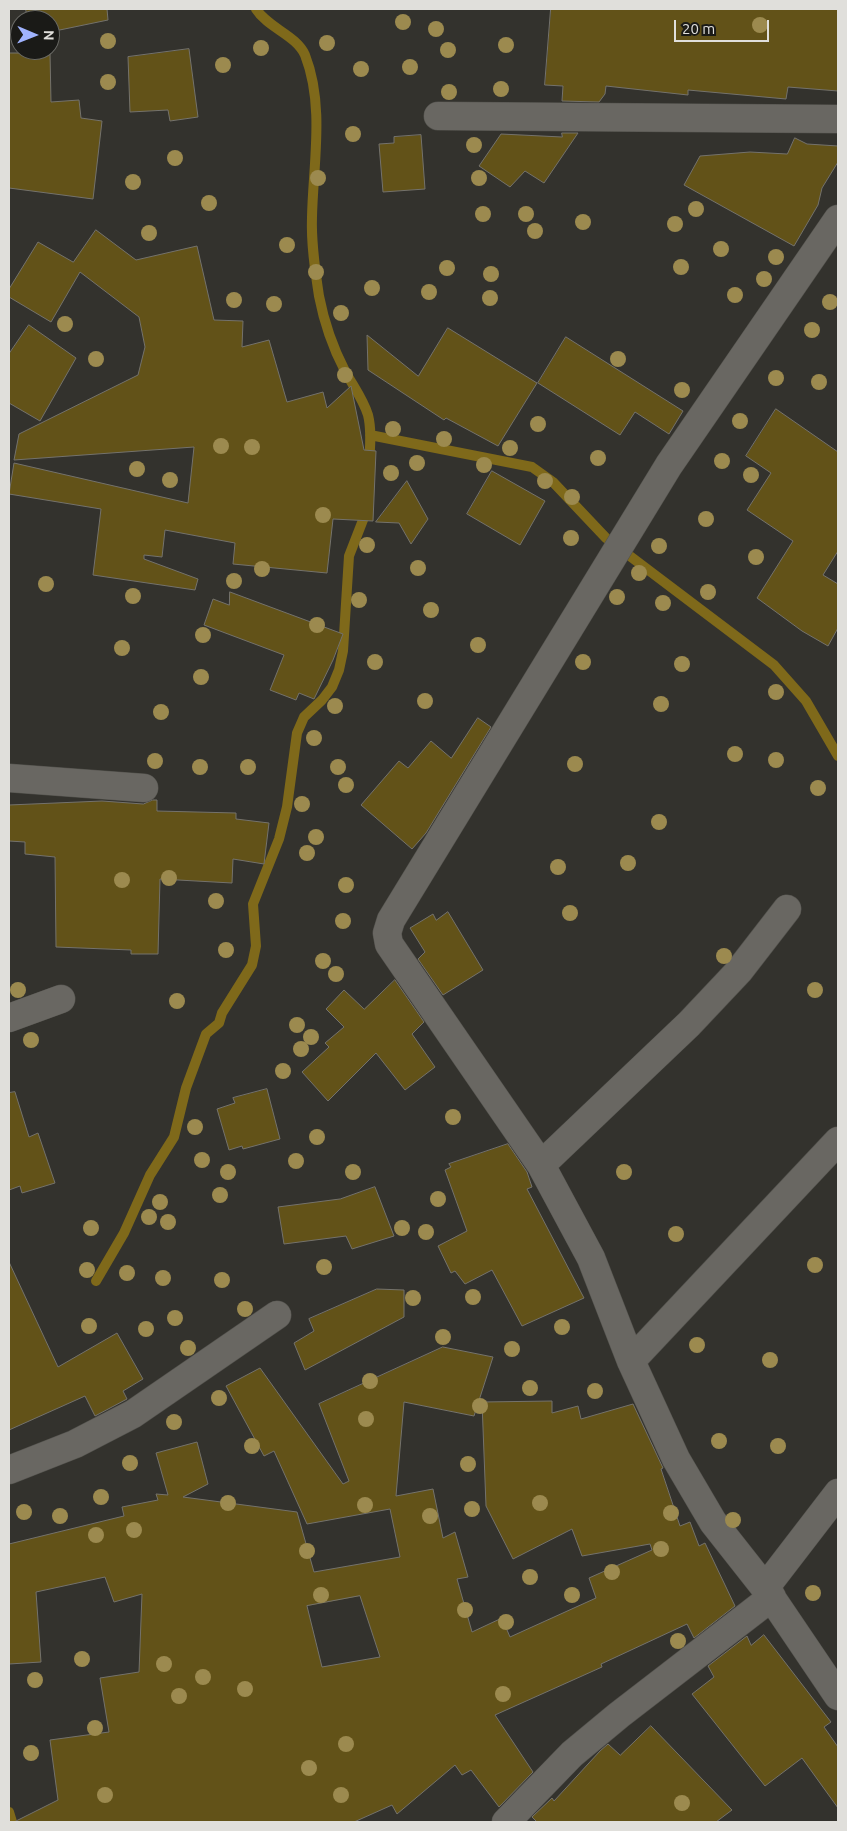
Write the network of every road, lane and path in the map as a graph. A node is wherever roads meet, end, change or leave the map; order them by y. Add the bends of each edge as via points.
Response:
1 (438, 116) dead end
2 (838, 119) edge
3 (838, 219) edge
4 (9, 778) edge
5 (144, 788) dead end
6 (787, 909) dead end
7 (61, 999) dead end
8 (9, 1018) edge
9 (838, 1141) edge
10 (541, 1164) junction
11 (278, 1315) dead end
12 (631, 1361) junction
13 (9, 1470) edge
14 (838, 1493) edge
15 (769, 1593) junction
16 (838, 1696) edge
17 (506, 1822) edge

1 - 2 street
3 - 10 street via 669,465 391,920 389,944
4 - 5 street
6 - 10 street via 739,970 689,1024
7 - 8 street
9 - 12 street
10 - 12 street via 591,1258
11 - 13 street via 133,1414 75,1444
12 - 15 street via 676,1459 713,1522
14 - 15 street
15 - 16 street
15 - 17 street via 572,1754

